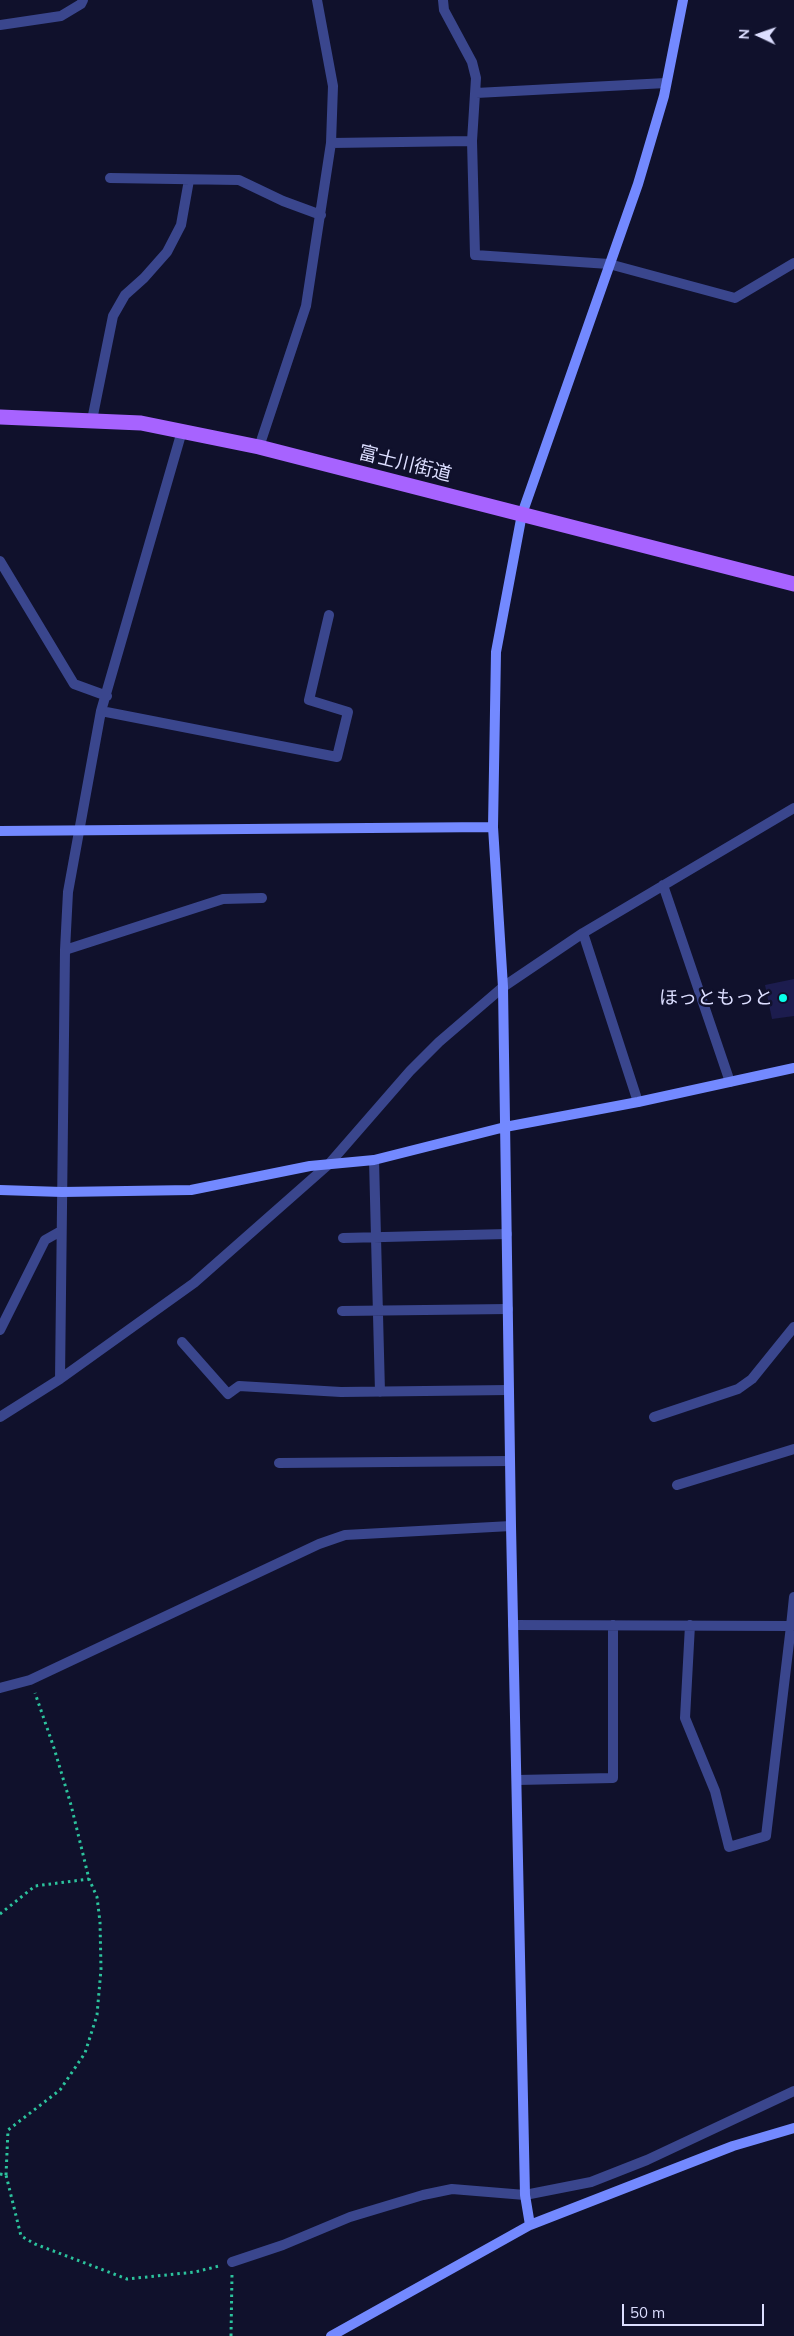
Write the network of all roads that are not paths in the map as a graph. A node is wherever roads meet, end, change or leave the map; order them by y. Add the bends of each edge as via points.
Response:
1 (83, 0) edge
2 (317, 0) edge
3 (443, 0) edge
4 (683, 0) edge
5 (0, 25) edge
6 (666, 82) junction
7 (476, 93) junction
8 (472, 141) junction
9 (331, 143) junction
10 (110, 178) dead end
11 (189, 180) junction
12 (321, 215) junction
13 (609, 264) junction
14 (794, 264) edge
15 (0, 417) edge
16 (92, 420) junction
17 (182, 431) junction
18 (259, 447) junction
19 (522, 514) junction
20 (0, 561) edge
21 (794, 584) edge
22 (329, 615) dead end
23 (107, 696) junction
24 (102, 710) junction
25 (794, 808) edge
26 (493, 827) junction
27 (0, 831) edge
28 (78, 831) junction
29 (662, 885) junction
30 (262, 898) dead end
31 (583, 933) junction
32 (65, 950) junction
33 (503, 987) junction
34 (794, 1068) edge
35 (730, 1082) junction
36 (638, 1102) junction
37 (505, 1127) junction
38 (374, 1160) junction
39 (329, 1164) junction
40 (0, 1190) edge
41 (62, 1192) junction
42 (61, 1231) junction
43 (507, 1234) junction
44 (376, 1237) junction
45 (343, 1238) dead end
46 (508, 1309) junction
47 (342, 1311) dead end
48 (378, 1311) junction
49 (794, 1327) edge
50 (0, 1330) edge
51 (182, 1342) dead end
52 (60, 1379) junction
53 (509, 1390) junction
54 (380, 1392) junction
55 (0, 1417) edge
56 (654, 1417) dead end
57 (794, 1448) edge
58 (510, 1461) junction
59 (279, 1463) dead end
60 (678, 1485) dead end
61 (511, 1526) junction
62 (794, 1597) edge
63 (514, 1625) junction
64 (613, 1625) junction
65 (690, 1626) junction
66 (791, 1626) junction
67 (0, 1688) edge
68 (517, 1780) junction
69 (794, 2091) edge
70 (794, 2128) edge
71 (525, 2195) junction
72 (530, 2226) junction
73 (232, 2262) road end
74 (331, 2336) edge

1 - 5 street via 61,16
2 - 9 street via 333,86
3 - 7 street via 444,10 472,62
4 - 6 street
6 - 7 street
6 - 13 street via 638,184
7 - 8 street
8 - 9 street
8 - 13 street via 475,254
9 - 12 street
10 - 11 street
11 - 12 street via 240,180
11 - 16 street via 181,225 167,252 125,295 113,316
12 - 18 street via 306,306
13 - 14 street via 735,298
13 - 19 street
15 - 16 main road, 富士川街道
16 - 17 main road, 富士川街道 via 142,422
17 - 18 main road, 富士川街道
17 - 23 street
18 - 19 main road, 富士川街道
19 - 21 main road, 富士川街道
19 - 26 street via 496,652
20 - 23 street via 74,684
22 - 24 street via 309,700 348,712 337,757
23 - 24 street
24 - 28 street
25 - 29 street
26 - 28 street
26 - 33 street
27 - 28 street
28 - 32 street via 68,892
29 - 31 street
29 - 35 street
30 - 32 street via 223,899
31 - 33 street
31 - 36 street
32 - 41 street
33 - 37 street
33 - 39 street via 422,1059
34 - 35 street
35 - 36 street
36 - 37 street
37 - 38 street
37 - 43 street
38 - 39 street
38 - 44 street
39 - 41 street via 191,1190
39 - 52 street via 194,1283
40 - 41 street
41 - 42 street
42 - 50 street via 45,1240
42 - 52 street
43 - 44 street
43 - 46 street
44 - 45 street
44 - 48 street
46 - 48 street
46 - 53 street
47 - 48 street
48 - 54 street
49 - 56 street via 752,1379 738,1389
51 - 54 street via 228,1394 239,1386
52 - 55 street
53 - 54 street
53 - 58 street
57 - 60 street
58 - 59 street
58 - 61 street
61 - 63 street
61 - 67 street via 345,1535 319,1544 30,1680
62 - 66 street
63 - 64 street
63 - 68 street
64 - 65 street
64 - 68 street via 612,1778
65 - 66 street
65 - 66 street via 685,1718 715,1790 729,1847 766,1836
68 - 71 street
69 - 71 street via 648,2160 599,2179
70 - 72 street via 733,2146
71 - 72 street
71 - 73 street via 452,2189 423,2195 350,2217
72 - 74 street

